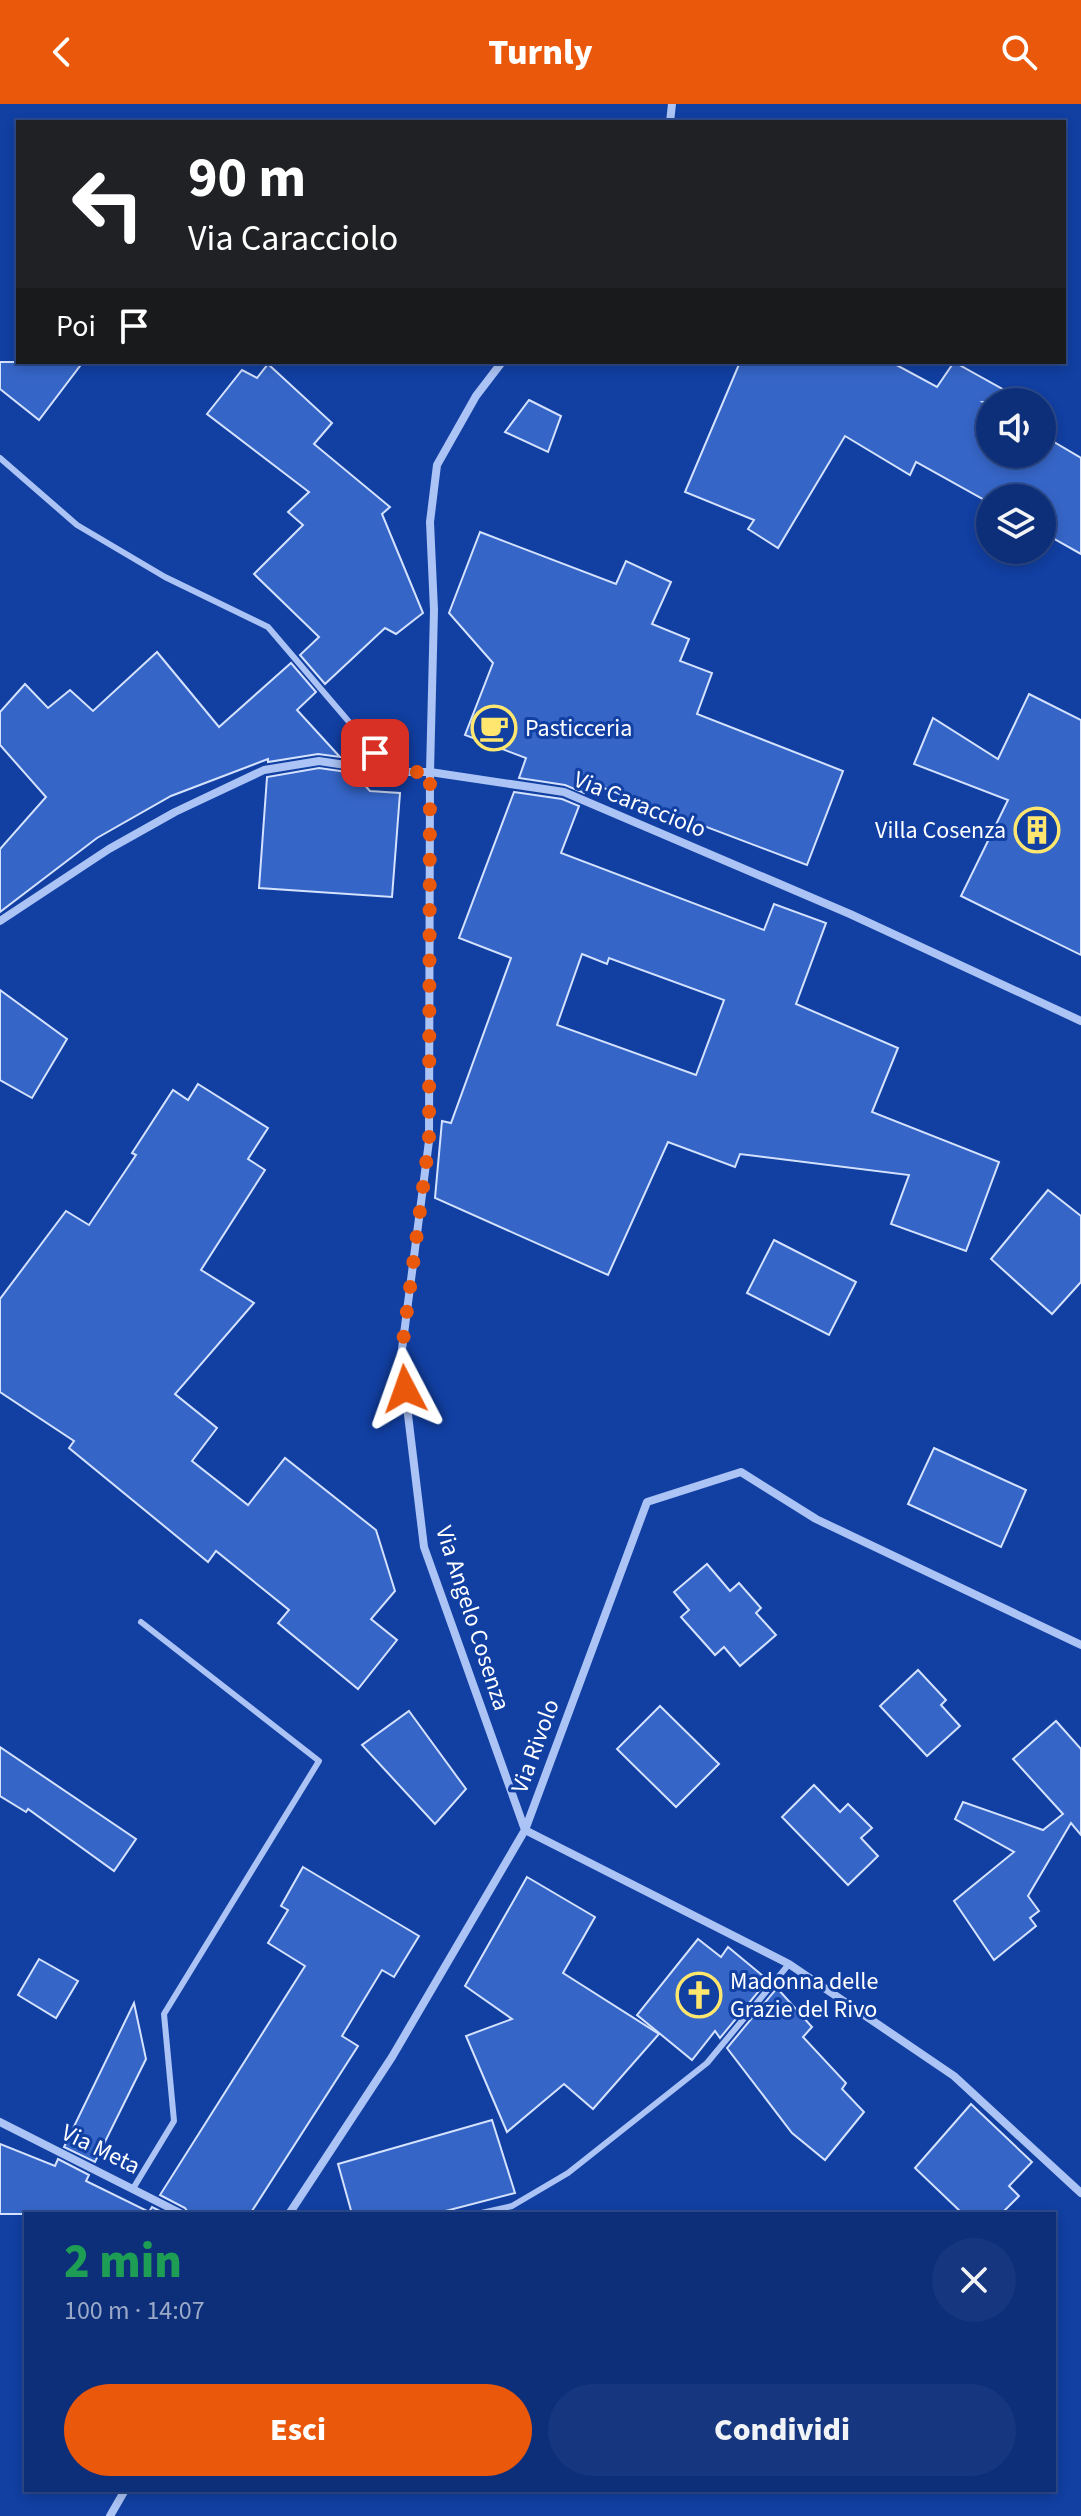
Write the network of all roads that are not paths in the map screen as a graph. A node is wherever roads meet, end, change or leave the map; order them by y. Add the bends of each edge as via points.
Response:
1 (500, 364) edge
2 (0, 458) edge
3 (392, 772) junction
4 (430, 772) junction
5 (0, 921) edge
6 (1081, 1021) edge
7 (141, 1622) dead end
8 (1081, 1645) edge
9 (525, 1830) junction
10 (789, 1964) junction
11 (0, 2122) edge
12 (134, 2187) junction
13 (1081, 2193) edge
14 (178, 2212) edge
15 (290, 2212) edge
16 (486, 2212) edge
17 (124, 2492) edge
18 (110, 2516) edge

1 - 4 street, Via Angelo Cosenza via 437,465 430,522
2 - 3 lane via 77,525 165,577 268,627
3 - 4 street, Via Caracciolo
3 - 5 street, Via Caracciolo via 319,761 264,770 109,849
4 - 6 street, Via Caracciolo via 564,792 850,914
4 - 9 street, Via Angelo Cosenza via 429,1141 401,1357 424,1547
7 - 12 lane via 319,1761 164,2014 174,2121
8 - 9 street, Via Rivolo via 816,1519 741,1472 647,1502
9 - 10 street, Via Rivolo
9 - 15 street via 392,2057
10 - 13 street, Via Rivolo via 954,2076
10 - 16 lane via 707,2063 568,2173 512,2206
11 - 12 street, Via Meta
12 - 14 street, Via Meta
17 - 18 street

